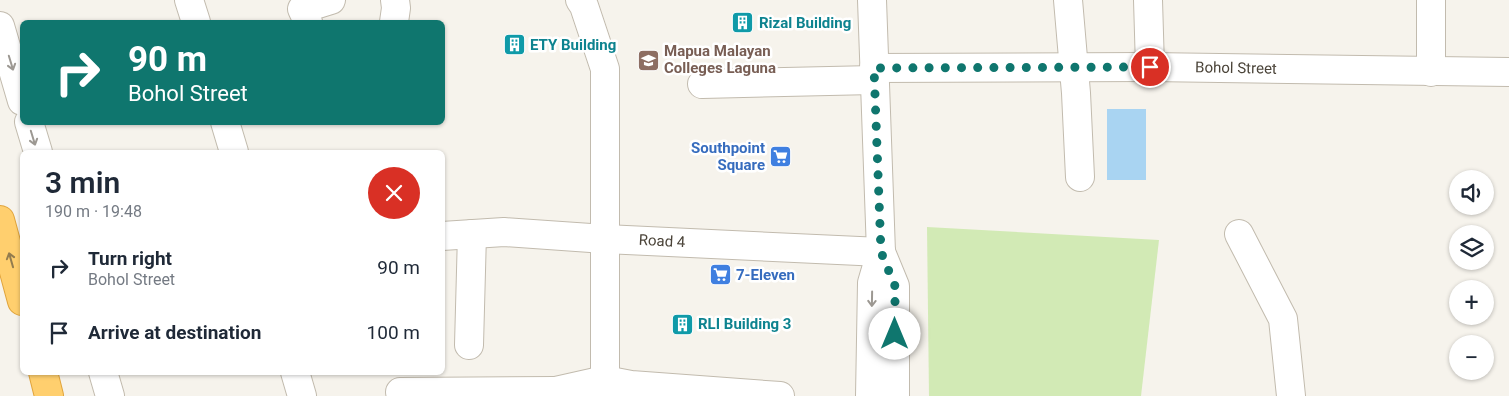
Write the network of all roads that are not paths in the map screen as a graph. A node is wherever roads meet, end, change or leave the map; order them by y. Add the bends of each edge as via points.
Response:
1 (190, 0) edge
2 (331, 0) edge
3 (395, 0) edge
4 (580, 0) edge
5 (872, 0) edge
6 (1068, 0) edge
7 (1148, 0) edge
8 (1431, 0) edge
9 (195, 20) edge
10 (307, 20) edge
11 (394, 20) edge
12 (0, 26) edge
13 (1150, 67) junction
14 (1073, 68) junction
15 (1431, 72) junction
16 (1509, 72) edge
17 (874, 74) junction
18 (702, 84) dead end
19 (20, 94) edge
20 (30, 125) edge
21 (226, 125) edge
22 (37, 150) edge
23 (233, 150) edge
24 (1080, 177) dead end
25 (0, 220) edge
26 (472, 234) junction
27 (1239, 234) dead end
28 (445, 236) edge
29 (605, 239) junction
30 (881, 252) junction
31 (20, 294) edge
32 (470, 345) dead end
33 (43, 375) edge
34 (104, 375) edge
35 (296, 375) edge
36 (605, 388) edge
37 (630, 391) edge
38 (400, 392) dead end
39 (556, 394) edge
40 (49, 396) edge
41 (110, 396) edge
42 (302, 396) edge
43 (780, 396) edge
44 (870, 396) edge
45 (895, 396) edge
46 (1291, 396) edge

1 - 9 street
2 - 10 street via 302,9
3 - 11 street
4 - 29 street via 605,69
5 - 17 street
6 - 14 street
7 - 13 street
8 - 15 street
12 -> 19 street
13 - 14 street, Bohol Street
13 - 15 street, Bohol Street
14 - 17 street, Bohol Street
14 - 24 street
15 - 16 street, Bohol Street
17 - 18 street, Bohol Street
17 - 30 street
20 -> 22 street
21 - 23 street
31 -> 25 highway
26 - 28 street, Road 4
26 - 29 street, Road 4 via 504,232
26 - 32 street
27 - 46 street via 1283,318
29 - 30 street, Road 4
29 - 36 street
30 -> 44 street via 872,282
30 - 45 street via 895,286
33 - 40 highway
34 - 41 street
35 - 42 street
36 - 37 street
36 - 39 street
37 - 43 street
38 - 39 street

